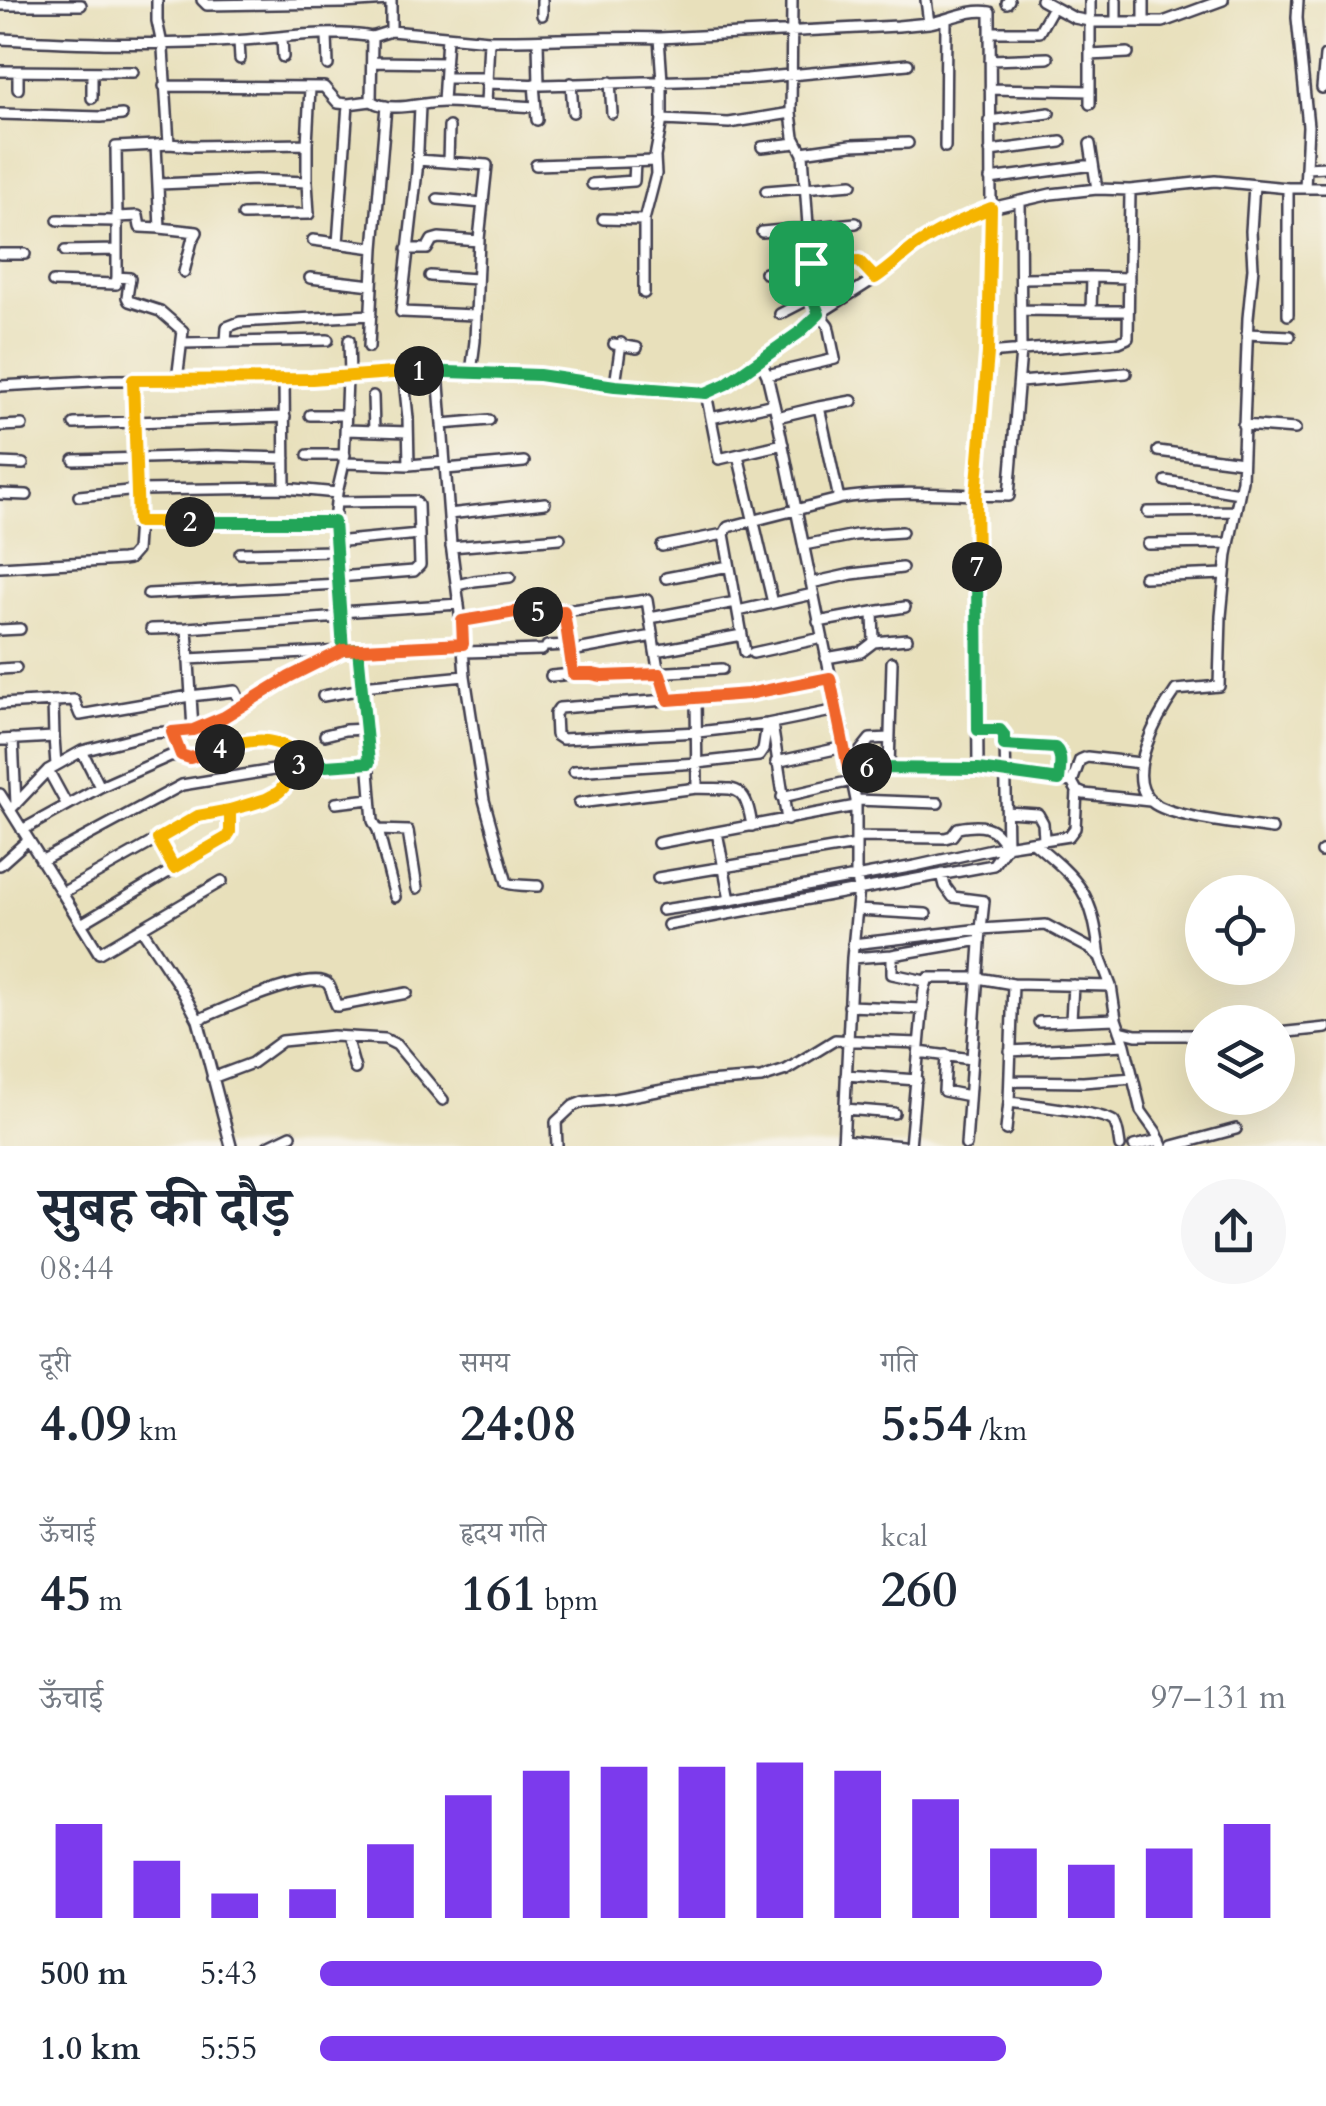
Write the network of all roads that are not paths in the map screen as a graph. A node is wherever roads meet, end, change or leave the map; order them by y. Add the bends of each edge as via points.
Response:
1 (156, 0) edge
2 (202, 0) edge
3 (390, 0) edge
4 (542, 0) edge
5 (792, 0) edge
6 (926, 0) edge
7 (1041, 0) edge
8 (1062, 0) edge
9 (1090, 0) edge
10 (1116, 0) edge
11 (1144, 0) edge
12 (1180, 0) edge
13 (1223, 0) edge
14 (1298, 0) edge
15 (0, 4) edge
16 (81, 5) dead end
17 (1058, 9) junction
18 (542, 14) dead end
19 (1181, 15) junction
20 (946, 21) junction
21 (929, 22) junction
22 (1091, 22) junction
23 (1116, 22) junction
24 (1144, 22) junction
25 (391, 31) junction
26 (790, 32) junction
27 (990, 32) junction
28 (327, 35) junction
29 (447, 36) junction
30 (372, 37) junction
31 (282, 38) junction
32 (659, 38) junction
33 (0, 39) edge
34 (239, 40) junction
35 (490, 40) junction
36 (538, 42) junction
37 (162, 43) junction
38 (1128, 53) dead end
39 (1090, 55) junction
40 (1325, 56) edge
41 (283, 58) dead end
42 (1048, 58) dead end
43 (240, 59) dead end
44 (990, 60) junction
45 (373, 62) junction
46 (446, 63) junction
47 (908, 64) dead end
48 (328, 65) dead end
49 (0, 72) edge
50 (18, 72) junction
51 (133, 72) dead end
52 (92, 73) junction
53 (790, 74) junction
54 (445, 78) junction
55 (487, 81) junction
56 (662, 81) junction
57 (610, 82) junction
58 (571, 83) junction
59 (536, 84) junction
60 (164, 86) junction
61 (1305, 86) junction
62 (310, 88) junction
63 (1324, 88) edge
64 (18, 89) dead end
65 (990, 90) junction
66 (1090, 91) junction
67 (92, 98) dead end
68 (371, 101) junction
69 (443, 102) junction
70 (348, 104) junction
71 (486, 104) junction
72 (1090, 104) dead end
73 (386, 106) junction
74 (420, 106) junction
75 (536, 108) junction
76 (573, 112) dead end
77 (612, 113) dead end
78 (791, 113) junction
79 (0, 114) edge
80 (1049, 114) dead end
81 (122, 115) dead end
82 (537, 120) dead end
83 (662, 120) junction
84 (990, 121) junction
85 (449, 127) dead end
86 (796, 142) junction
87 (908, 142) dead end
88 (1061, 142) dead end
89 (169, 144) junction
90 (307, 144) junction
91 (1090, 144) dead end
92 (156, 145) junction
93 (762, 147) dead end
94 (945, 147) dead end
95 (990, 151) junction
96 (802, 152) junction
97 (417, 160) junction
98 (656, 161) junction
99 (448, 162) junction
100 (635, 162) junction
101 (536, 165) dead end
102 (1093, 165) junction
103 (1306, 168) junction
104 (1326, 168) edge
105 (990, 180) junction
106 (308, 182) junction
107 (159, 184) junction
108 (592, 184) dead end
109 (852, 184) dead end
110 (1254, 184) junction
111 (806, 188) junction
112 (1288, 188) junction
113 (1305, 188) junction
114 (1326, 188) edge
115 (1097, 189) junction
116 (1130, 190) junction
117 (766, 191) dead end
118 (438, 199) dead end
119 (1020, 201) junction
120 (483, 203) junction
121 (991, 208) junction
122 (242, 215) dead end
123 (117, 219) junction
124 (603, 219) dead end
125 (58, 220) dead end
126 (644, 220) junction
127 (856, 223) dead end
128 (160, 228) junction
129 (808, 228) junction
130 (762, 232) dead end
131 (314, 240) dead end
132 (479, 241) junction
133 (338, 243) junction
134 (374, 248) junction
135 (407, 249) junction
136 (117, 250) junction
137 (65, 251) dead end
138 (0, 254) edge
139 (25, 254) dead end
140 (811, 266) junction
141 (184, 272) dead end
142 (765, 273) dead end
143 (430, 276) dead end
144 (118, 277) junction
145 (1092, 277) junction
146 (310, 278) dead end
147 (875, 278) junction
148 (1022, 278) junction
149 (1130, 278) junction
150 (476, 279) junction
151 (53, 282) dead end
152 (372, 285) junction
153 (644, 293) dead end
154 (813, 298) junction
155 (1022, 310) junction
156 (1128, 310) junction
157 (1091, 311) junction
158 (780, 314) dead end
159 (819, 314) junction
160 (371, 315) junction
161 (1288, 315) dead end
162 (475, 316) junction
163 (1247, 334) junction
164 (1290, 336) dead end
165 (328, 340) dead end
166 (349, 340) dead end
167 (226, 342) junction
168 (183, 343) junction
169 (370, 347) dead end
170 (637, 348) dead end
171 (1021, 351) junction
172 (988, 353) junction
173 (760, 360) junction
174 (403, 370) junction
175 (438, 371) junction
176 (471, 373) junction
177 (1126, 373) dead end
178 (767, 375) junction
179 (348, 376) junction
180 (284, 379) junction
181 (133, 380) junction
182 (177, 380) junction
183 (1020, 382) junction
184 (0, 386) edge
185 (615, 386) junction
186 (706, 393) junction
187 (373, 396) dead end
188 (852, 401) dead end
189 (774, 404) junction
190 (819, 407) junction
191 (310, 415) dead end
192 (346, 415) junction
193 (285, 417) junction
194 (777, 417) junction
195 (711, 418) junction
196 (488, 420) dead end
197 (134, 422) junction
198 (74, 424) dead end
199 (442, 424) junction
200 (1243, 425) junction
201 (0, 426) edge
202 (22, 426) dead end
203 (346, 430) junction
204 (1296, 430) dead end
205 (374, 431) junction
206 (408, 432) junction
207 (783, 444) junction
208 (1158, 451) dead end
209 (308, 454) dead end
210 (738, 455) junction
211 (136, 458) junction
212 (285, 458) junction
213 (344, 459) junction
214 (74, 460) dead end
215 (0, 462) edge
216 (524, 462) dead end
217 (1242, 462) junction
218 (23, 464) dead end
219 (409, 465) junction
220 (446, 466) junction
221 (1166, 481) dead end
222 (285, 488) junction
223 (138, 490) junction
224 (1239, 492) junction
225 (0, 494) edge
226 (27, 495) dead end
227 (976, 495) junction
228 (79, 496) dead end
229 (337, 498) junction
230 (836, 499) junction
231 (545, 503) dead end
232 (796, 509) junction
233 (1148, 512) dead end
234 (1234, 512) junction
235 (449, 514) junction
236 (754, 520) junction
237 (138, 522) junction
238 (334, 522) junction
239 (902, 532) dead end
240 (419, 534) junction
241 (724, 534) junction
242 (560, 538) dead end
243 (1229, 543) junction
244 (1148, 544) dead end
245 (804, 545) junction
246 (335, 546) junction
247 (662, 546) dead end
248 (451, 547) junction
249 (240, 553) dead end
250 (730, 566) junction
251 (0, 567) edge
252 (902, 568) dead end
253 (1225, 574) junction
254 (1144, 576) dead end
255 (510, 578) dead end
256 (666, 578) dead end
257 (338, 580) junction
258 (457, 586) junction
259 (812, 589) junction
260 (148, 594) dead end
261 (772, 603) junction
262 (459, 604) junction
263 (737, 606) junction
264 (905, 607) dead end
265 (564, 611) junction
266 (873, 612) junction
267 (340, 614) junction
268 (650, 618) junction
269 (462, 621) junction
270 (818, 622) junction
271 (186, 628) junction
272 (20, 629) dead end
273 (151, 629) dead end
274 (0, 630) edge
275 (742, 635) junction
276 (653, 636) junction
277 (822, 638) junction
278 (907, 639) dead end
279 (874, 642) junction
280 (464, 648) junction
281 (570, 648) junction
282 (358, 649) junction
283 (343, 650) junction
284 (655, 652) junction
285 (826, 658) junction
286 (188, 660) junction
287 (892, 662) dead end
288 (0, 668) edge
289 (16, 668) dead end
290 (722, 669) dead end
291 (573, 674) junction
292 (660, 674) junction
293 (465, 676) junction
294 (552, 676) dead end
295 (830, 678) junction
296 (362, 688) junction
297 (190, 696) junction
298 (324, 696) dead end
299 (696, 698) junction
300 (668, 700) junction
301 (53, 701) junction
302 (0, 704) edge
303 (242, 706) junction
304 (837, 710) junction
305 (769, 724) junction
306 (366, 729) junction
307 (193, 730) junction
308 (978, 730) junction
309 (172, 732) junction
310 (698, 732) junction
311 (325, 736) dead end
312 (54, 737) junction
313 (13, 738) junction
314 (890, 738) junction
315 (0, 740) edge
316 (1004, 745) junction
317 (844, 748) junction
318 (82, 751) junction
319 (181, 755) junction
320 (303, 761) junction
321 (776, 762) junction
322 (369, 763) junction
323 (697, 763) junction
324 (1140, 763) junction
325 (847, 764) junction
326 (52, 767) junction
327 (889, 768) junction
328 (978, 769) junction
329 (574, 770) dead end
330 (1004, 772) junction
331 (1059, 780) junction
332 (851, 781) junction
333 (100, 786) junction
334 (1075, 786) junction
335 (697, 788) junction
336 (0, 794) edge
337 (782, 797) junction
338 (370, 799) junction
339 (1150, 801) junction
340 (579, 802) dead end
341 (336, 803) dead end
342 (856, 803) junction
343 (938, 803) dead end
344 (66, 804) junction
345 (13, 810) junction
346 (230, 810) junction
347 (1007, 812) junction
348 (787, 820) junction
349 (0, 823) edge
350 (752, 826) junction
351 (1272, 828) dead end
352 (22, 830) junction
353 (378, 830) junction
354 (717, 832) junction
355 (158, 839) junction
356 (28, 840) junction
357 (856, 841) junction
358 (1038, 841) junction
359 (658, 843) dead end
360 (1006, 846) junction
361 (42, 861) junction
362 (0, 864) edge
363 (724, 867) junction
364 (174, 868) junction
365 (942, 874) junction
366 (856, 875) junction
367 (658, 878) dead end
368 (222, 880) dead end
369 (538, 886) dead end
370 (417, 888) dead end
371 (858, 888) junction
372 (62, 893) junction
373 (396, 896) dead end
374 (730, 900) junction
375 (662, 910) dead end
376 (857, 910) junction
377 (926, 914) dead end
378 (81, 924) junction
379 (668, 925) dead end
380 (141, 928) junction
381 (981, 934) junction
382 (853, 944) junction
383 (892, 955) junction
384 (1100, 957) junction
385 (852, 958) junction
386 (978, 978) junction
387 (925, 982) junction
388 (1013, 984) junction
389 (1073, 985) junction
390 (1111, 986) junction
391 (408, 993) dead end
392 (849, 1006) junction
393 (923, 1009) junction
394 (1116, 1019) junction
395 (198, 1020) junction
396 (1072, 1020) junction
397 (1039, 1022) dead end
398 (1326, 1028) edge
399 (1295, 1031) edge
400 (1120, 1032) junction
401 (1185, 1035) edge
402 (346, 1036) junction
403 (848, 1038) junction
404 (1125, 1045) junction
405 (919, 1048) junction
406 (1010, 1051) junction
407 (946, 1055) junction
408 (971, 1059) junction
409 (355, 1068) dead end
410 (846, 1075) junction
411 (212, 1078) junction
412 (1134, 1078) junction
413 (917, 1080) junction
414 (1010, 1081) junction
415 (969, 1096) junction
416 (443, 1100) dead end
417 (1009, 1102) junction
418 (845, 1109) junction
419 (894, 1113) dead end
420 (1236, 1128) dead end
421 (1006, 1130) dead end
422 (291, 1135) dead end
423 (843, 1143) edge
424 (1161, 1143) edge
425 (966, 1145) edge
426 (231, 1146) edge
427 (268, 1146) edge
428 (557, 1146) edge
429 (902, 1146) edge
430 (910, 1146) edge
431 (1120, 1146) edge
432 (1134, 1146) edge
433 (1173, 1146) edge

1 - 37 street
2 - 3 street
3 - 25 street
4 - 18 street
5 - 26 street
6 - 21 street
7 - 17 street
8 - 17 street
9 - 22 street
10 - 23 street
11 - 24 street
12 - 19 street
13 - 19 street
14 - 61 street
15 - 16 street
17 - 22 street
17 - 27 street via 1039,32
19 - 24 street
20 - 21 street
20 - 27 street via 986,10
20 - 94 street
21 - 26 street
22 - 23 street
22 - 39 street
23 - 24 street
25 - 29 street
25 - 30 street
26 - 32 street
26 - 53 street
27 - 44 street
28 - 30 street
28 - 31 street
28 - 48 street
29 - 35 street
29 - 46 street
30 - 45 street
31 - 34 street
31 - 41 street
32 - 36 street
32 - 56 street
33 - 37 street
34 - 37 street
34 - 43 street
35 - 36 street
35 - 55 street
36 - 59 street
37 - 60 street
38 - 39 street
39 - 66 street
40 - 63 street
42 - 44 street
44 - 65 street
45 - 46 street
45 - 68 street
46 - 54 street
47 - 53 street
49 - 50 street
50 - 52 street
50 - 64 street
51 - 52 street
52 - 67 street
53 - 56 street
53 - 78 street
54 - 55 street
54 - 69 street
55 - 59 street
55 - 71 street
56 - 57 street
56 - 83 street
57 - 58 street
57 - 77 street
58 - 59 street
58 - 76 street
59 - 75 street
60 - 62 street
60 - 89 street
61 - 63 street
61 - 103 street
62 - 70 street via 324,88
62 - 90 street
65 - 66 street
65 - 84 street
66 - 72 street
68 - 70 street
68 - 73 street
69 - 71 street
69 - 74 street
70 - 133 street
71 - 75 street
73 - 74 street
73 - 134 street
74 - 97 street
75 - 82 street
78 - 83 street via 729,123
78 - 86 street
79 - 81 street
80 - 84 street
83 - 98 street
84 - 95 street
85 - 99 street
86 - 93 street
86 - 96 street
87 - 96 street
88 - 95 street
89 - 90 street
89 - 92 street
90 - 106 street
91 - 102 street
92 - 107 street
92 - 123 street via 116,148
95 - 105 street
96 - 111 street
97 - 99 street
97 - 135 street
98 - 100 street
98 - 126 street
99 - 120 street via 487,165
100 - 101 street
100 - 108 street via 634,182
102 - 105 street
102 - 115 street
103 - 104 street
103 - 113 street
105 - 121 street
106 - 107 street
106 - 122 street via 309,214
107 - 128 street
109 - 111 street
110 - 112 street
110 - 116 street
110 - 163 street
111 - 117 street
111 - 129 street
112 - 113 street
112 - 161 street
113 - 114 street
115 - 116 street
115 - 119 street
116 - 149 street
118 - 120 street
119 - 121 street
119 - 148 street
120 - 132 street
121 - 147 street via 938,232
121 - 172 street
123 - 125 street
123 - 128 street via 138,216 140,227
123 - 136 street
124 - 126 street
126 - 153 street
127 - 129 street
128 - 141 street via 197,232
129 - 130 street
129 - 140 street
131 - 133 street
132 - 135 street via 439,238 424,250
132 - 150 street
133 - 134 street
134 - 152 street
135 - 162 street via 401,312
136 - 137 street
136 - 144 street
138 - 139 street
140 - 142 street
140 - 147 street via 859,261
140 - 154 street
143 - 150 street
144 - 151 street via 116,284
144 - 168 street via 130,278 127,300 160,310 183,331
145 - 148 street
145 - 149 street
145 - 157 street
146 - 152 street
147 - 159 street
148 - 155 street
149 - 156 street
150 - 162 street
152 - 160 street
154 - 158 street
154 - 159 street
155 - 157 street
155 - 171 street
156 - 157 street
156 - 171 street via 1125,341
159 - 173 street
159 - 178 street via 835,359
160 - 167 street via 240,322 228,327
160 - 169 street
162 - 176 street
163 - 164 street
163 - 200 street
165 - 167 street
166 - 179 street
167 - 168 street
168 - 182 street
170 - 185 street via 618,344
171 - 172 street
171 - 183 street
172 - 227 street
173 - 178 street
173 - 186 street
174 - 175 street
174 - 179 street
174 - 206 street
175 - 176 street
175 - 199 street
176 - 185 street
177 - 183 street
178 - 189 street
179 - 180 street
179 - 192 street
180 - 182 street
180 - 193 street
181 - 182 street
181 - 184 street
181 - 197 street
183 - 227 street via 1009,496
185 - 186 street
186 - 195 street
187 - 205 street
188 - 190 street
189 - 194 street
189 - 195 street
190 - 194 street
190 - 230 street
191 - 192 street
192 - 203 street
193 - 197 street
193 - 212 street
194 - 207 street
195 - 210 street via 719,459
196 - 199 street
197 - 198 street
197 - 211 street
199 - 220 street
200 - 204 street
200 - 217 street
201 - 202 street
203 - 205 street
203 - 213 street
205 - 206 street
206 - 219 street
207 - 210 street
207 - 232 street
208 - 217 street
209 - 213 street
210 - 236 street
211 - 212 street
211 - 214 street
211 - 223 street
212 - 222 street
213 - 219 street
213 - 229 street
215 - 218 street
216 - 220 street
217 - 224 street
219 - 220 street
220 - 235 street
221 - 224 street
222 - 223 street
222 - 229 street
223 - 228 street
223 - 237 street
224 - 234 street
225 - 226 street
227 - 230 street
227 - 308 street
229 - 238 street
229 - 240 street via 415,501
230 - 232 street
231 - 235 street
232 - 236 street
232 - 245 street
233 - 234 street
234 - 243 street
235 - 248 street
236 - 241 street
236 - 261 street
237 - 238 street
237 - 251 street via 129,558
238 - 246 street
239 - 245 street
240 - 246 street
240 - 257 street via 417,570
241 - 247 street
241 - 250 street
242 - 248 street
243 - 244 street
243 - 253 street
245 - 259 street
246 - 249 street
246 - 257 street
248 - 258 street
250 - 256 street
250 - 263 street
252 - 259 street via 852,574
253 - 254 street
253 - 324 street via 1219,686 1176,690
255 - 258 street
257 - 260 street
257 - 267 street
258 - 262 street
259 - 261 street
259 - 270 street
261 - 263 street
262 - 267 street
262 - 269 street
263 - 268 street
263 - 275 street
264 - 266 street
265 - 268 street via 647,600
265 - 269 street
265 - 281 street
266 - 270 street
266 - 279 street
267 - 271 street
267 - 283 street
268 - 276 street
269 - 280 street
270 - 277 street
271 - 273 street
271 - 286 street
272 - 274 street
275 - 277 street via 749,652
275 - 284 street
276 - 281 street
276 - 284 street
277 - 285 street
278 - 279 street
279 - 285 street via 861,652
280 - 281 street
280 - 282 street
280 - 293 street
281 - 291 street
282 - 283 street
282 - 296 street
283 - 286 street
283 - 303 street
284 - 292 street
285 - 295 street
286 - 297 street
287 - 314 street
288 - 289 street
290 - 292 street
291 - 292 street
291 - 294 street
292 - 300 street
293 - 296 street
293 - 369 street via 484,800 506,880
295 - 299 street
295 - 304 street
296 - 298 street
296 - 306 street
297 - 301 street via 80,715 74,700
297 - 303 street via 235,691
297 - 307 street
299 - 300 street
299 - 310 street
300 - 310 street via 559,708 556,736
301 - 302 street
301 - 312 street
303 - 307 street
304 - 305 street
304 - 317 street
305 - 310 street
305 - 321 street
305 - 323 street via 759,756
306 - 311 street
306 - 322 street
307 - 309 street
308 - 316 street via 1000,730
308 - 328 street
309 - 318 street
309 - 319 street
310 - 323 street
312 - 313 street
312 - 326 street
313 - 315 street
313 - 345 street
314 - 325 street via 870,738
314 - 327 street
316 - 330 street
316 - 331 street via 1055,748
317 - 321 street
317 - 325 street
318 - 326 street
318 - 333 street
319 - 320 street via 270,740
319 - 333 street
320 - 322 street
320 - 346 street via 279,792
320 - 361 street via 182,785
321 - 337 street
322 - 338 street
323 - 329 street
323 - 335 street
324 - 334 street via 1086,757
324 - 339 street
325 - 327 street
325 - 332 street
326 - 344 street
326 - 345 street
327 - 328 street
328 - 330 street
330 - 331 street
330 - 347 street
331 - 334 street
332 - 337 street
332 - 342 street
333 - 344 street
334 - 339 street via 1084,794
334 - 358 street via 1074,832
335 - 340 street
335 - 350 street via 740,792
336 - 345 street
337 - 348 street
338 - 341 street
338 - 353 street
339 - 351 street
342 - 343 street
342 - 348 street
342 - 357 street
344 - 352 street
345 - 349 street
345 - 352 street
346 - 355 street via 198,816
346 - 364 street via 226,838
347 - 358 street via 1038,814
347 - 360 street
348 - 350 street
350 - 354 street
352 - 356 street
353 - 370 street via 408,831
353 - 373 street
354 - 359 street
354 - 363 street
355 - 364 street
355 - 372 street
356 - 361 street
356 - 362 street
357 - 360 street via 945,838 958,828 979,827 999,833
357 - 363 street
357 - 366 street
358 - 360 street
358 - 384 street via 1082,890
360 - 365 street via 993,865
360 - 366 street
361 - 372 street
363 - 367 street
363 - 374 street
364 - 378 street
365 - 371 street
365 - 381 street via 957,899 984,901
366 - 371 street
366 - 374 street
368 - 380 street
371 - 376 street
371 - 379 street
372 - 378 street
374 - 375 street
376 - 377 street
376 - 382 street
378 - 380 street via 99,953
380 - 395 street
381 - 382 street
381 - 383 street
381 - 384 street via 1046,924
381 - 386 street
382 - 385 street
383 - 385 street
383 - 387 street via 892,974
384 - 390 street
385 - 392 street
386 - 387 street
386 - 388 street
386 - 408 street
387 - 393 street
388 - 389 street
388 - 406 street
389 - 390 street
389 - 396 street
390 - 394 street
391 - 395 street via 337,1006 324,981 309,979
392 - 393 street
392 - 403 street
393 - 405 street
394 - 396 street
394 - 400 street
395 - 411 street
396 - 397 street
398 - 399 street
400 - 401 street
400 - 404 street
402 - 409 street
402 - 411 street via 282,1041 252,1063
402 - 416 street via 397,1044
403 - 405 street
403 - 410 street
403 - 428 street via 761,1078 577,1104 556,1122
404 - 406 street
404 - 412 street
405 - 407 street
405 - 413 street
406 - 414 street
407 - 408 street
407 - 415 street via 944,1092
408 - 415 street
410 - 413 street
410 - 418 street
411 - 426 street
412 - 414 street
412 - 424 street via 1141,1111
413 - 430 street
414 - 417 street
415 - 425 street
417 - 421 street
417 - 431 street via 1111,1119
418 - 419 street
418 - 423 street
420 - 433 street
422 - 427 street
423 - 429 street
424 - 432 street

